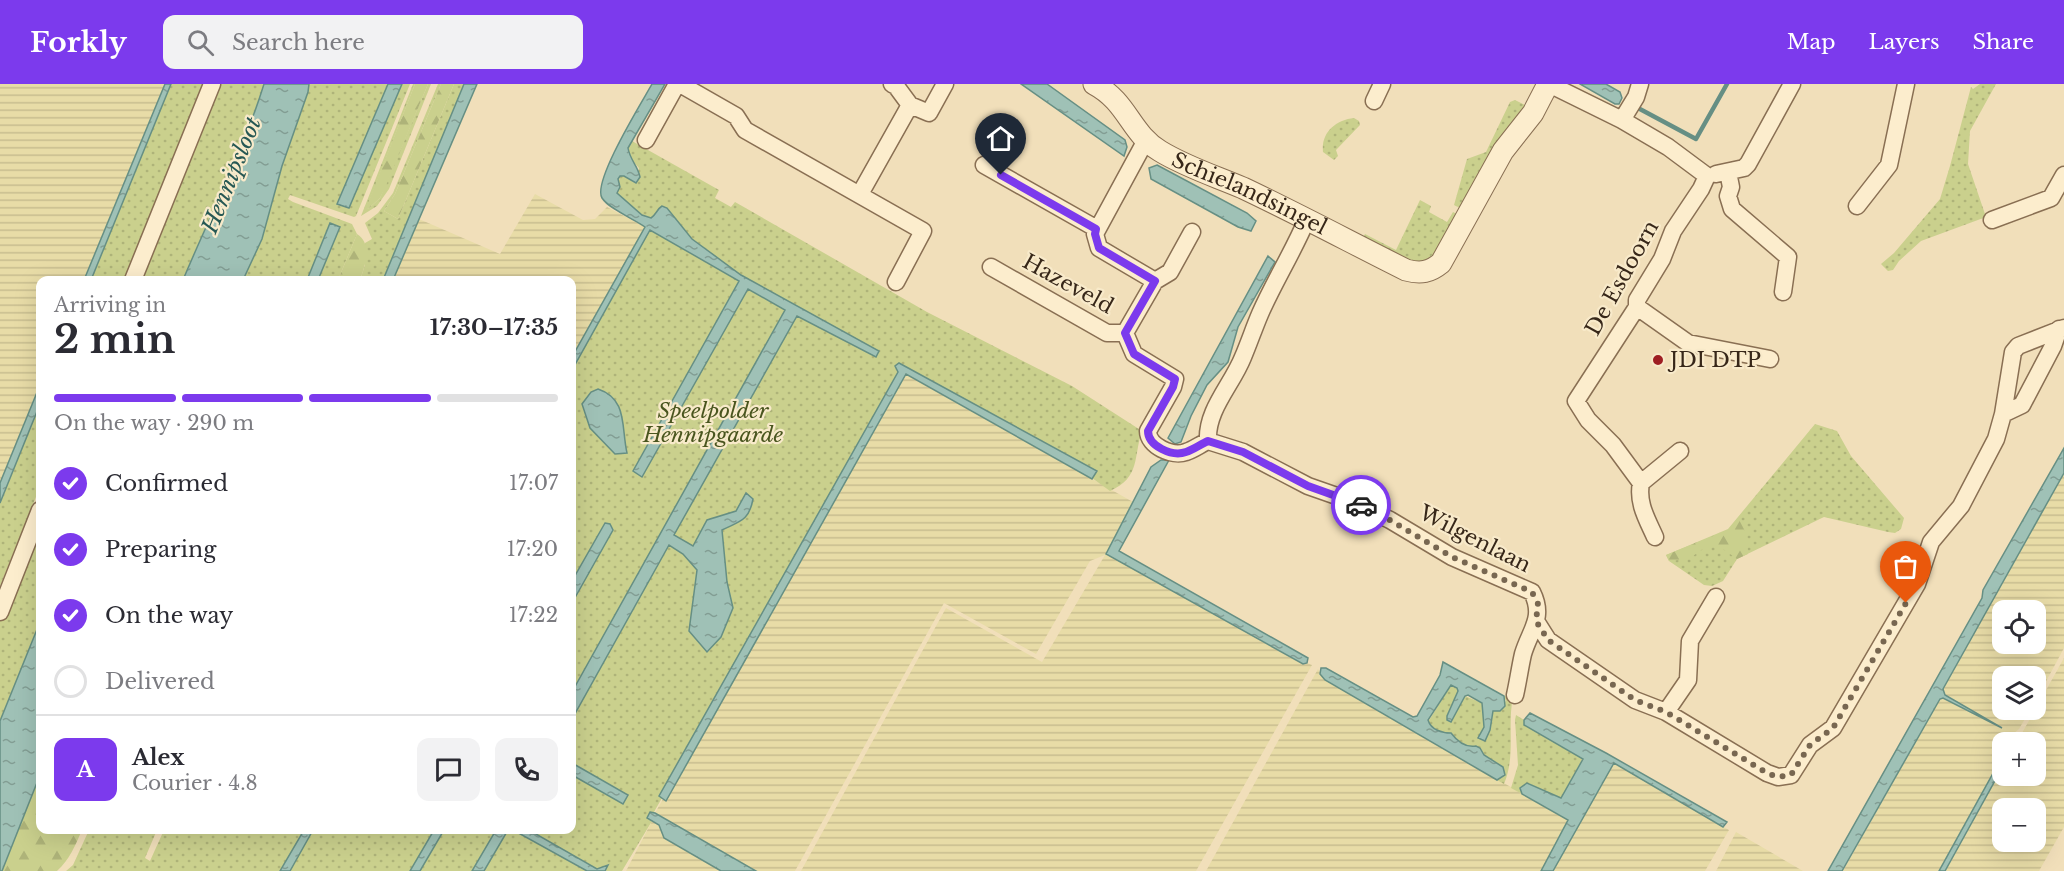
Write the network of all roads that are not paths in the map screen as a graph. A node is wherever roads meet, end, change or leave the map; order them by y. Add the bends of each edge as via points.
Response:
1 (212, 84) edge
2 (678, 84) edge
3 (892, 84) edge
4 (945, 84) edge
5 (1094, 84) edge
6 (1382, 84) edge
7 (1548, 84) edge
8 (1640, 84) edge
9 (1792, 84) edge
10 (1906, 84) edge
11 (1374, 101) dead end
12 (910, 105) junction
13 (1622, 120) junction
14 (646, 140) dead end
15 (1146, 140) junction
16 (984, 165) dead end
17 (1728, 172) junction
18 (2064, 175) edge
19 (1707, 176) junction
20 (860, 194) junction
21 (1857, 206) dead end
22 (1307, 219) junction
23 (1992, 220) dead end
24 (1096, 229) junction
25 (1192, 232) dead end
26 (991, 267) dead end
27 (135, 276) edge
28 (1155, 281) junction
29 (896, 282) dead end
30 (1783, 292) dead end
31 (1637, 307) junction
32 (2062, 329) edge
33 (1125, 333) junction
34 (1770, 359) dead end
35 (2003, 414) junction
36 (1208, 441) junction
37 (1680, 451) dead end
38 (1641, 483) junction
39 (36, 520) edge
40 (1655, 537) dead end
41 (1716, 597) dead end
42 (0, 612) edge
43 (1536, 621) junction
44 (1515, 696) dead end
45 (1666, 712) junction

1 - 27 street
2 - 14 street
2 - 20 street via 736,116 745,130
3 - 12 street
4 - 12 street via 929,112
5 - 15 street, Schielandsingel via 1114,97
6 - 11 street
7 - 13 street
7 - 22 street, Schielandsingel via 1533,113 1503,151 1434,269 1424,273 1407,270
8 - 13 street
9 - 17 street via 1749,164
10 - 21 street via 1889,165
12 - 20 street
13 - 19 street
15 - 22 street, Schielandsingel via 1176,161
15 - 24 street
16 - 24 street
17 - 19 street
17 - 30 street via 1732,209 1788,256
18 - 23 street via 2050,198
19 - 31 street, De Esdoorn via 1673,231
20 - 29 street via 923,231
22 - 36 street via 1261,311 1244,357 1210,418
24 - 28 street via 1099,248
25 - 28 street, Hazeveld via 1170,272
26 - 33 street, Hazeveld via 1107,333
28 - 33 street, Hazeveld
31 - 34 street via 1688,343
31 - 38 street, De Esdoorn via 1576,401
32 - 35 street via 2022,405
32 - 35 street via 2018,346 2013,352
33 - 36 street, Hazeveld via 1134,354 1175,379 1148,438 1166,450 1180,453
35 - 45 street via 1996,439 1961,506 1931,542 1917,584 1838,720 1810,745 1791,775 1778,777 1767,773
36 - 43 street, Wilgenlaan via 1243,452 1308,486 1352,501 1452,557 1532,592 1538,604
37 - 38 street
38 - 40 street via 1641,504
39 - 42 street
41 - 45 street via 1690,641 1688,680
43 - 44 street, Wilgenlaan
43 - 45 street via 1548,640 1635,700

